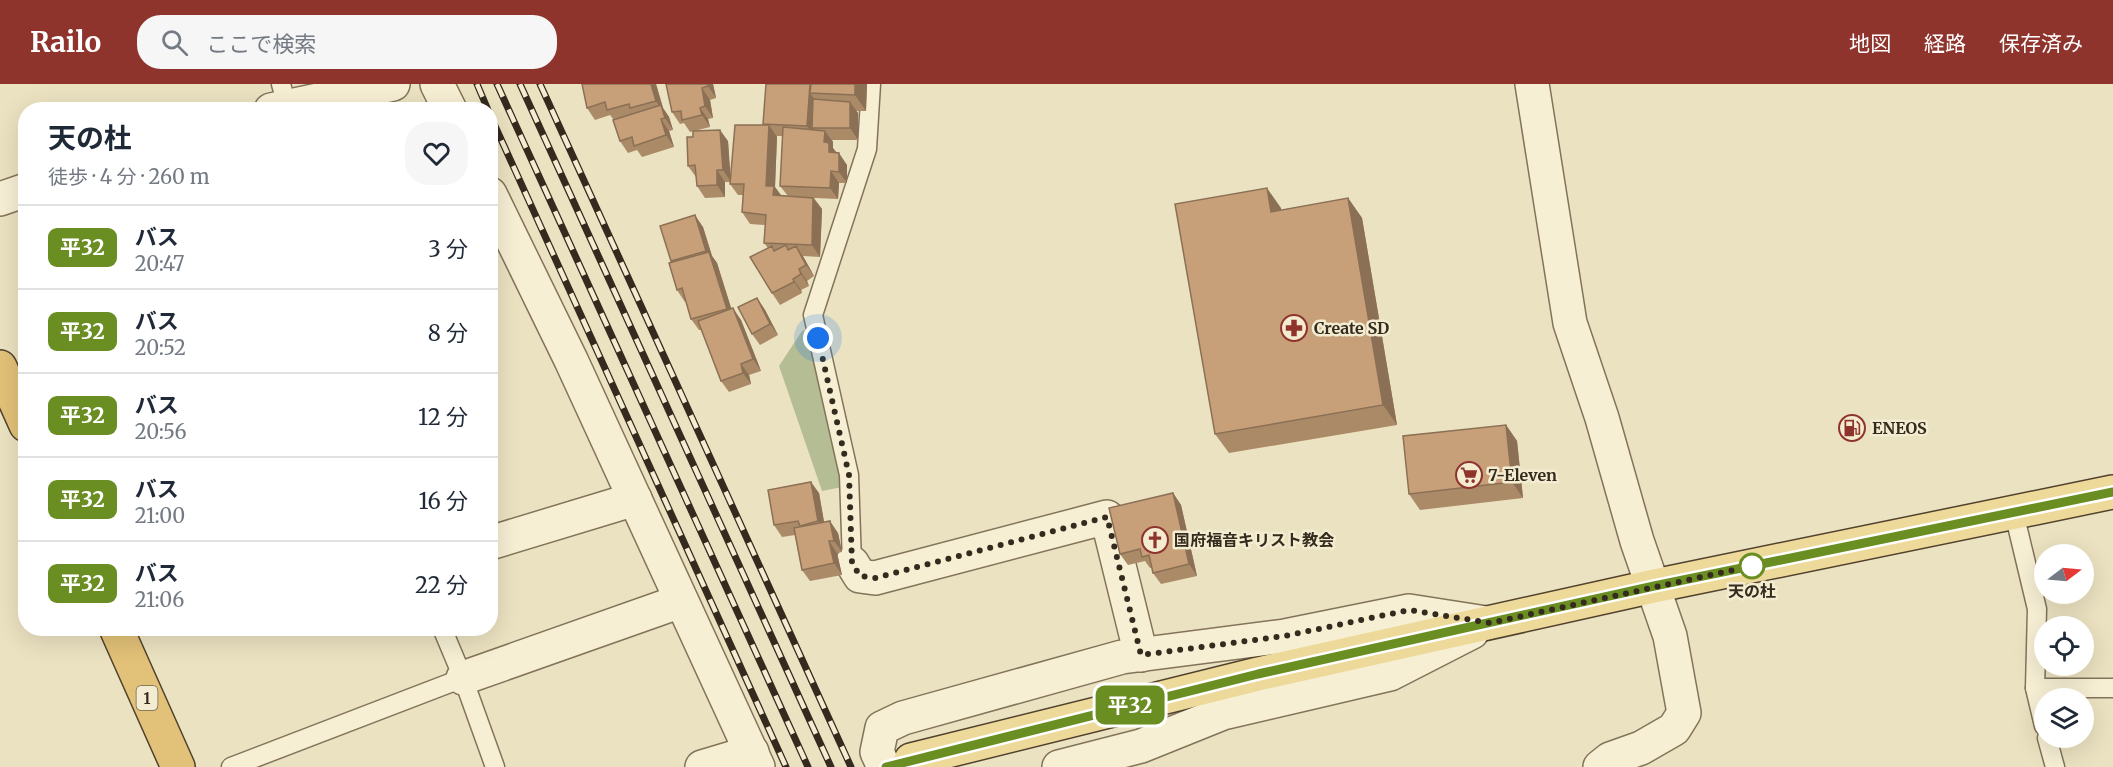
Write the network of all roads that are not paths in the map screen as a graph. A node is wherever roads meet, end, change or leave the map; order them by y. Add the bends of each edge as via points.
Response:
1 (393, 84) edge
2 (437, 84) edge
3 (871, 84) edge
4 (1532, 84) edge
5 (289, 102) edge
6 (446, 102) edge
7 (18, 193) edge
8 (0, 199) edge
9 (498, 210) edge
10 (0, 367) edge
11 (14, 415) edge
12 (2113, 492) edge
13 (635, 499) junction
14 (2014, 513) junction
15 (498, 541) edge
16 (852, 563) joint
17 (1654, 586) junction
18 (681, 601) junction
19 (1490, 623) junction
20 (120, 636) edge
21 (445, 636) edge
22 (1141, 655) junction
23 (463, 678) junction
24 (2035, 688) edge
25 (2094, 688) edge
26 (2113, 688) edge
27 (2050, 748) edge
28 (1645, 758) edge
29 (755, 760) edge
30 (897, 764) edge
31 (178, 767) edge
32 (231, 767) edge
33 (495, 767) edge
34 (702, 767) edge
35 (1059, 767) edge
36 (1600, 767) edge
37 (2055, 767) edge

1 - 5 street
2 - 6 street
3 - 16 lane via 867,149 813,315 849,475
4 - 17 street via 1570,323 1602,418 1636,541
7 - 8 street
9 - 13 street
10 - 11 highway
12 - 14 main road
13 - 15 street
13 - 18 street
14 - 17 main road
14 - 24 lane via 2037,609
16 - 22 street via 860,576 875,578 1107,517
17 - 19 main road
17 - 28 street via 1670,636 1684,713
18 - 23 street
18 - 29 street
19 - 22 street via 1409,610 1285,636
19 - 30 main road via 1258,674
19 - 35 street via 1390,674 1223,713 1141,746
20 - 31 highway, 1
21 - 23 lane
22 - 30 street via 1068,671 903,718 882,728 877,752
23 - 32 lane
23 - 33 lane
25 - 26 lane
27 - 37 lane
28 - 36 street via 1610,759
29 - 34 street

